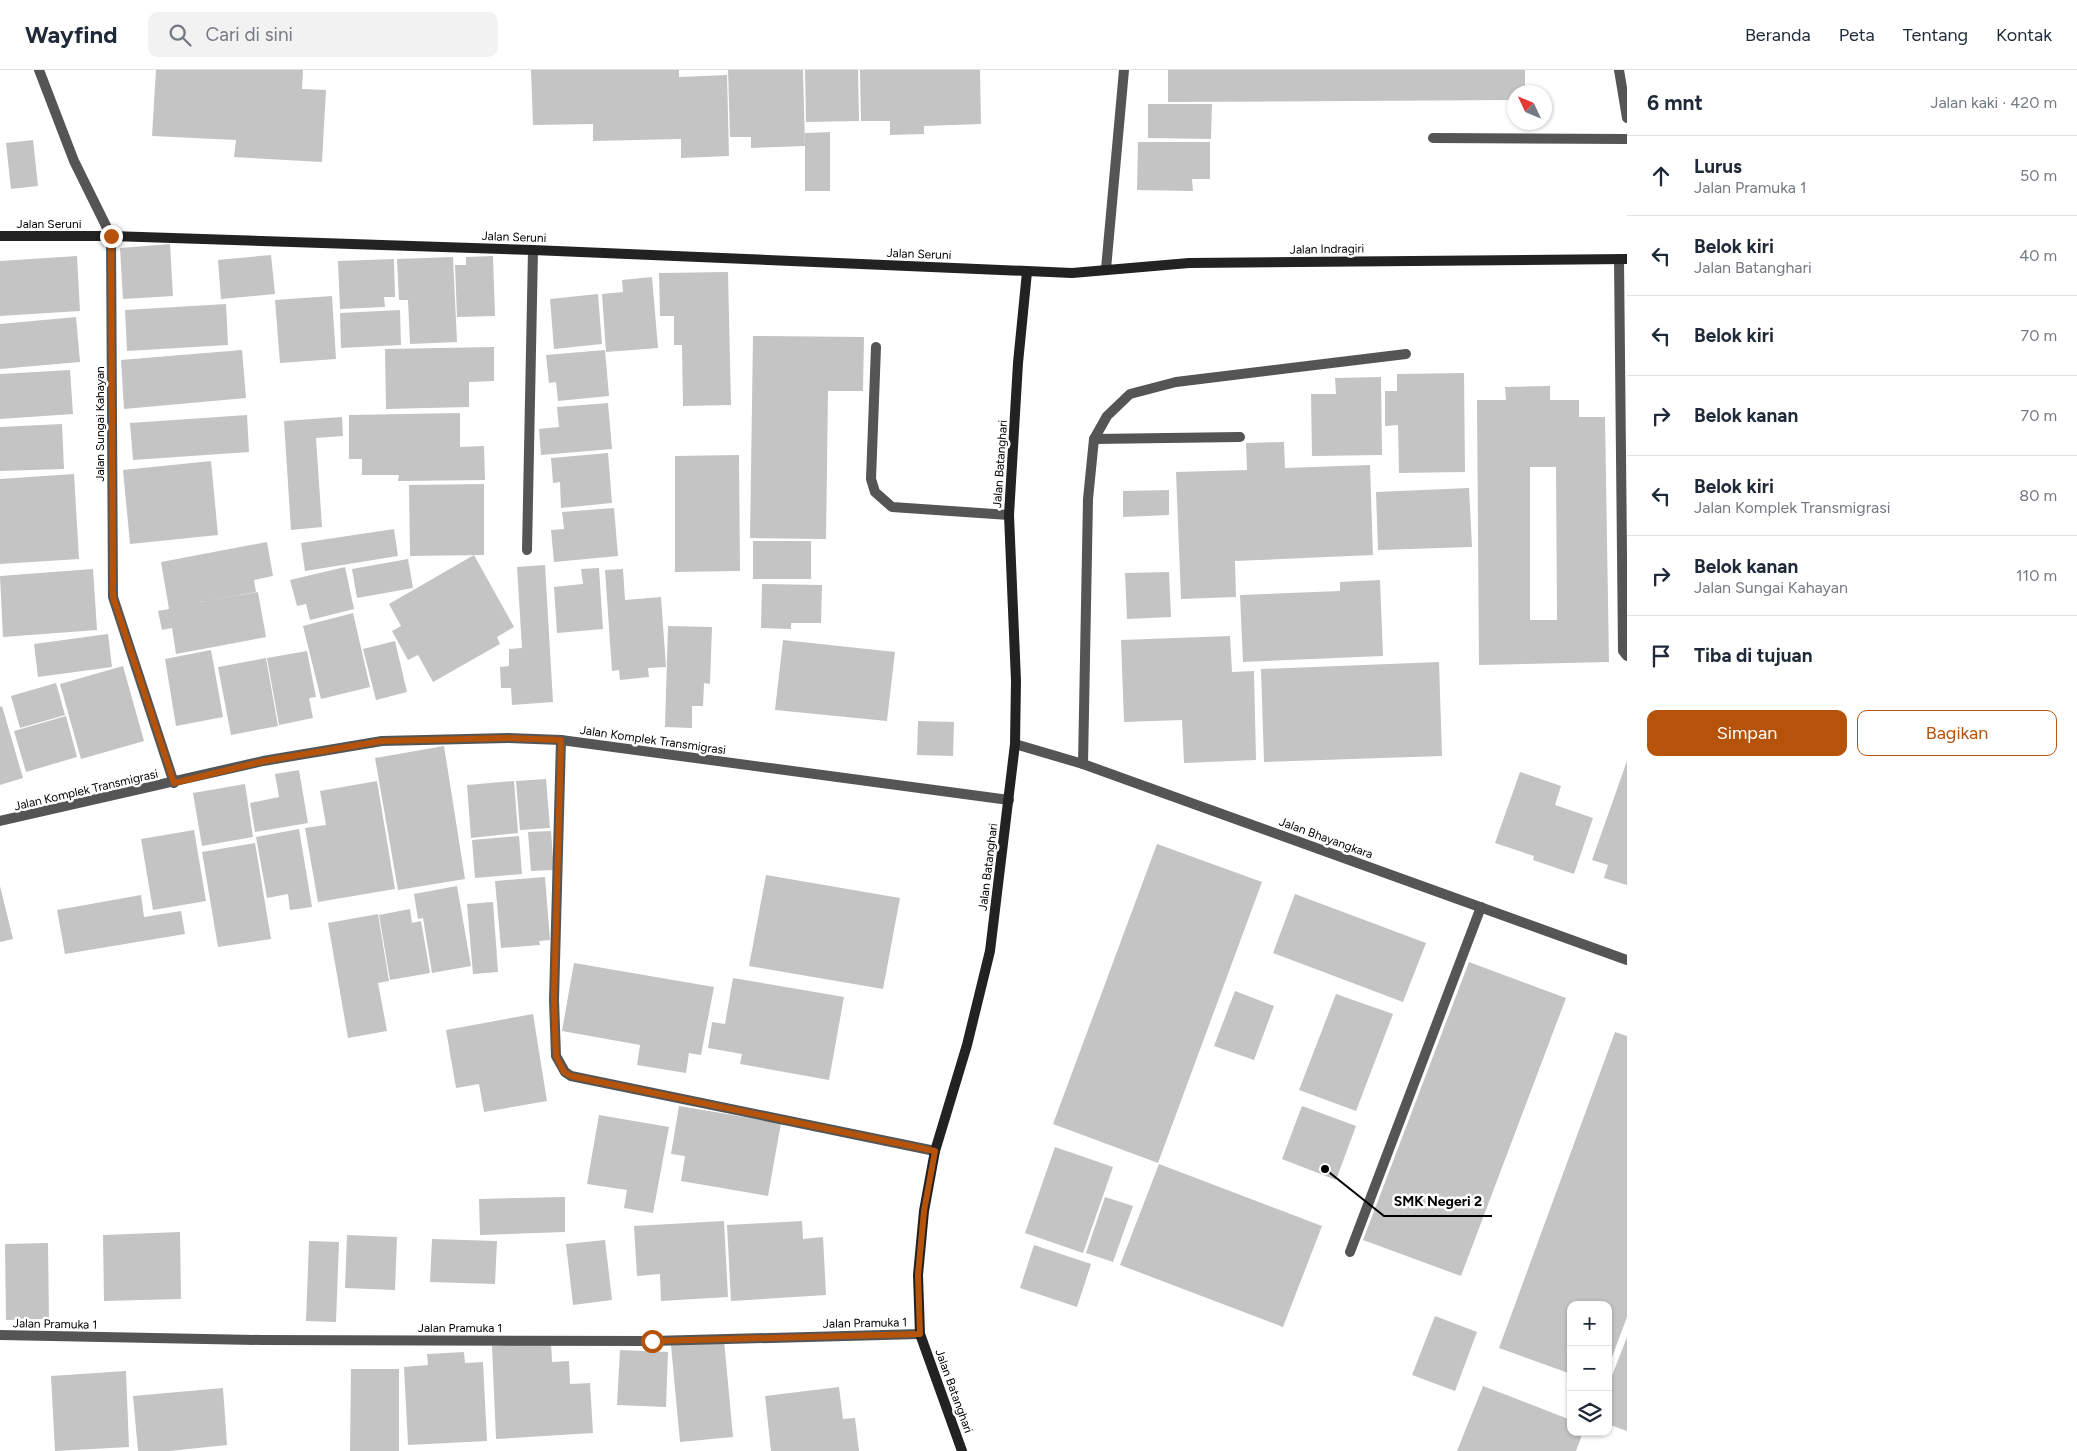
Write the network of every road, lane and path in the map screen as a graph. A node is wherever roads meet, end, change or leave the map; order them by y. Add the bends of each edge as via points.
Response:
1 (39, 70) edge
2 (1124, 70) edge
3 (1620, 70) edge
4 (1627, 118) edge
5 (1433, 138) dead end
6 (1627, 139) edge
7 (0, 236) edge
8 (111, 236) junction
9 (533, 250) junction
10 (1623, 259) edge
11 (1106, 269) junction
12 (1027, 272) junction
13 (876, 347) dead end
14 (1406, 354) dead end
15 (1240, 437) dead end
16 (1094, 439) junction
17 (1009, 515) junction
18 (527, 550) dead end
19 (1627, 656) edge
20 (561, 740) junction
21 (1015, 744) junction
22 (1083, 764) junction
23 (174, 783) junction
24 (1009, 800) junction
25 (0, 821) edge
26 (1481, 907) junction
27 (1627, 960) edge
28 (935, 1151) junction
29 (1350, 1252) dead end
30 (920, 1334) junction
31 (0, 1335) edge
32 (962, 1451) edge

1 - 8 street, Jalan Sungai Kahayan via 74,161
2 - 11 street
3 - 4 street
5 - 6 street
7 - 8 street, Jalan Seruni
8 - 9 street, Jalan Seruni
8 - 23 street, Jalan Sungai Kahayan via 113,597
9 - 12 street, Jalan Seruni
9 - 18 street
10 - 11 street, Jalan Indragiri via 1188,263
10 - 19 street via 1623,651
11 - 12 street, Jalan Indragiri via 1072,273
12 - 17 street, Jalan Batanghari
13 - 17 street via 871,478 876,492 892,507
14 - 16 street via 1176,382 1130,394 1108,416
15 - 16 street
16 - 22 street via 1088,499
17 - 21 street, Jalan Batanghari via 1016,681
20 - 23 street, Jalan Komplek Transmigrasi via 382,741 264,761
20 - 24 street, Jalan Komplek Transmigrasi
20 - 28 street via 554,1000 556,1056 564,1072
21 - 22 street, Jalan Bhayangkara
21 - 24 street, Jalan Batanghari
22 - 26 street, Jalan Bhayangkara
23 - 25 street, Jalan Komplek Transmigrasi
24 - 28 street, Jalan Batanghari via 990,951 967,1045
26 - 27 street, Jalan Bhayangkara
26 - 29 street
28 - 30 street, Jalan Batanghari via 924,1211 918,1275
30 - 31 street, Jalan Pramuka 1 via 652,1341 261,1340
30 - 32 street, Jalan Batanghari

